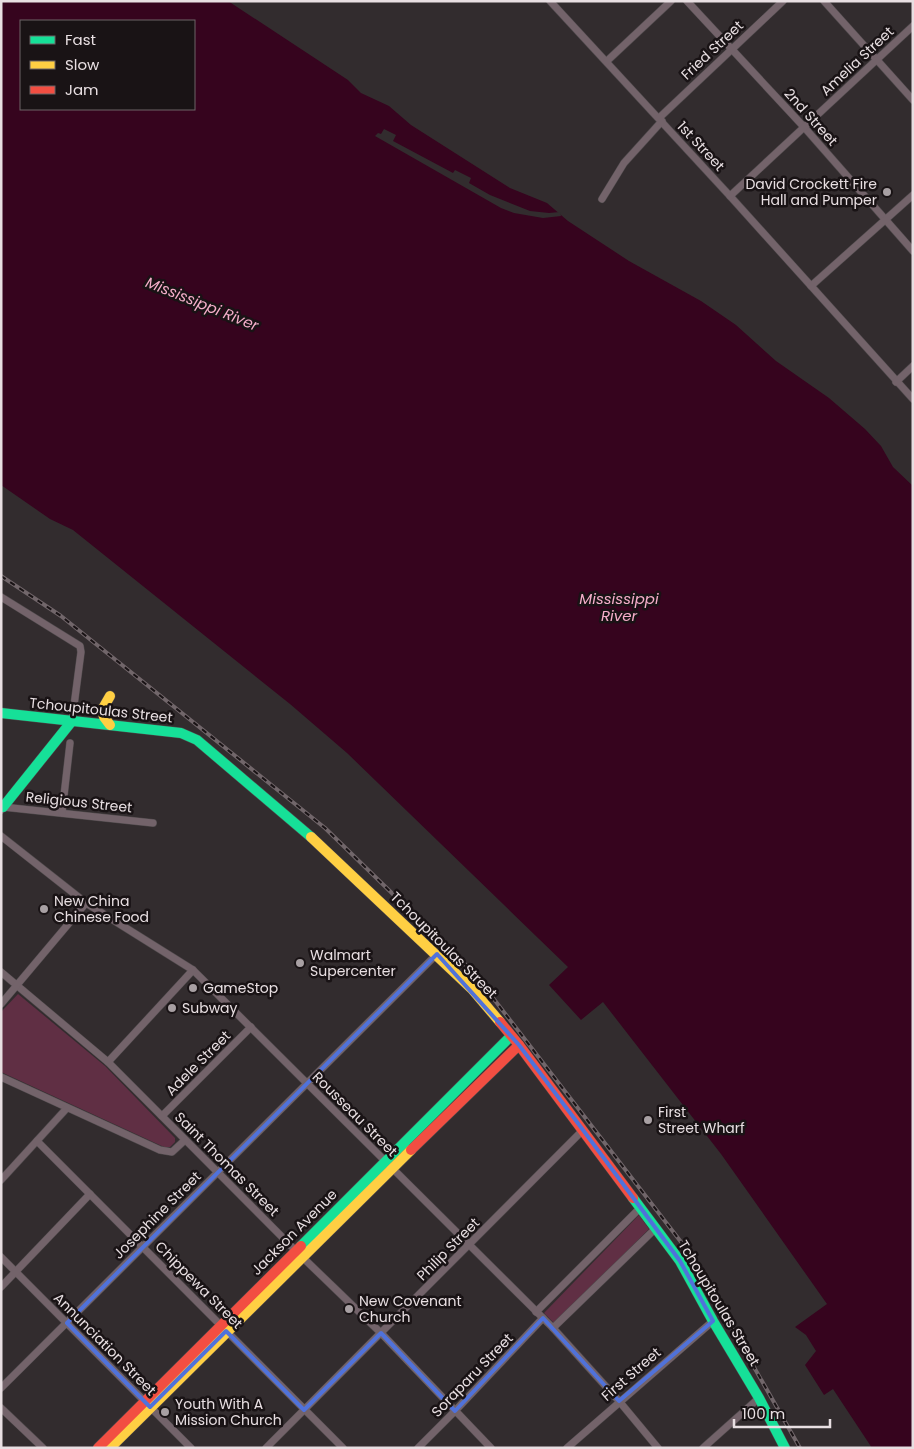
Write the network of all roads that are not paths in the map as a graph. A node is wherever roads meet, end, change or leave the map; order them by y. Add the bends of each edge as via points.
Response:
1 (550, 1) edge
2 (671, 1) edge
3 (687, 1) edge
4 (783, 1) edge
5 (824, 1) edge
6 (913, 26) edge
7 (732, 49) junction
8 (876, 59) junction
9 (607, 61) junction
10 (913, 100) edge
11 (660, 120) junction
12 (804, 127) junction
13 (913, 195) edge
14 (730, 196) junction
15 (602, 199) dead end
16 (886, 219) junction
17 (913, 251) edge
18 (811, 286) junction
19 (913, 366) edge
20 (896, 382) junction
21 (913, 399) edge
22 (1, 597) edge
23 (110, 696) dead end
24 (1, 713) edge
25 (72, 721) junction
26 (110, 725) junction
27 (70, 744) dead end
28 (2, 808) edge
29 (62, 813) junction
30 (153, 823) dead end
31 (1, 836) edge
32 (86, 903) junction
33 (437, 954) junction
34 (193, 970) junction
35 (1, 972) edge
36 (17, 985) junction
37 (1, 1004) edge
38 (251, 1027) junction
39 (511, 1036) junction
40 (519, 1046) junction
41 (108, 1062) junction
42 (1, 1077) edge
43 (308, 1084) junction
44 (68, 1108) junction
45 (162, 1116) junction
46 (584, 1130) junction
47 (185, 1140) junction
48 (37, 1141) junction
49 (388, 1164) junction
50 (218, 1172) junction
51 (1, 1180) edge
52 (90, 1194) junction
53 (640, 1208) junction
54 (656, 1228) junction
55 (469, 1246) junction
56 (143, 1247) junction
57 (298, 1253) junction
58 (1, 1257) edge
59 (16, 1272) junction
60 (1, 1287) edge
61 (536, 1312) junction
62 (543, 1318) junction
63 (713, 1321) junction
64 (67, 1323) junction
65 (224, 1328) junction
66 (553, 1328) junction
67 (381, 1333) junction
68 (1, 1388) edge
69 (759, 1398) junction
70 (619, 1401) junction
71 (148, 1404) junction
72 (1, 1408) edge
73 (304, 1410) junction
74 (455, 1411) junction
75 (571, 1446) edge
76 (42, 1448) edge
77 (98, 1448) edge
78 (110, 1448) edge
79 (191, 1448) edge
80 (266, 1448) edge
81 (343, 1448) edge
82 (418, 1448) edge
83 (490, 1448) edge
84 (658, 1448) edge
85 (703, 1448) edge
86 (785, 1448) edge

1 - 9 street, 1st Street
2 - 9 street
3 - 7 street, 2nd Street
4 - 7 street, Fried Street
5 - 8 street
6 - 8 street, Amelia Street
7 - 11 street, Fried Street
7 - 12 street, 2nd Street
8 - 10 street
8 - 12 street, Amelia Street
9 - 11 street, 1st Street
11 - 14 street, 1st Street
11 - 15 street, Fried Street via 624,163
12 - 14 street, Amelia Street
12 - 16 street, 2nd Street
13 - 16 street
14 - 18 street, 1st Street
16 - 17 street, 2nd Street
16 - 18 street
18 - 20 street, 1st Street
19 - 20 street
20 - 21 street, 1st Street
22 - 25 street via 80,646
23 - 26 street via 102,714
24 - 25 street, Tchoupitoulas Street
25 - 26 street, Tchoupitoulas Street
25 - 28 street
26 - 33 street, Tchoupitoulas Street via 185,734 197,740 319,844
27 - 29 street
28 - 29 street, Religious Street
29 - 30 street, Religious Street
31 - 32 street, Rousseau Street
32 - 34 street, Rousseau Street
32 - 36 street
33 - 39 street, Tchoupitoulas Street via 472,989
33 - 43 street, Josephine Street
34 - 38 street, Rousseau Street
34 - 41 street
35 - 36 street, Saint Thomas Street
36 - 37 street
36 - 41 street, Saint Thomas Street
38 - 43 street, Rousseau Street
38 - 45 street, Adele Street
39 - 40 street, Tchoupitoulas Street
39 - 49 street, Jackson Avenue
40 - 46 street, Tchoupitoulas Street
40 - 49 street, Jackson Avenue
41 - 45 street, Saint Thomas Street
42 - 44 street
43 - 49 street, Rousseau Street
43 - 50 street, Josephine Street
44 - 47 street via 167,1152 176,1150
44 - 48 street
45 - 47 street, Saint Thomas Street
46 - 53 street, Tchoupitoulas Street
46 - 55 street, Philip Street
47 - 50 street, Saint Thomas Street
48 - 51 street
48 - 52 street, Chippewa Street
49 - 55 street, Rousseau Street
49 - 57 street, Jackson Avenue
50 - 56 street, Josephine Street
50 - 57 street, Saint Thomas Street
52 - 56 street, Chippewa Street
52 - 59 street
53 - 54 street, Tchoupitoulas Street
53 - 61 street
54 - 63 street, Tchoupitoulas Street via 680,1261
54 - 66 street
55 - 61 street, Rousseau Street
55 - 67 street, Philip Street
56 - 64 street, Josephine Street
56 - 65 street, Chippewa Street
57 - 65 street, Jackson Avenue
57 - 67 street, Saint Thomas Street
58 - 59 street, Annunciation Street
59 - 60 street
59 - 64 street, Annunciation Street
61 - 62 street, Rousseau Street
62 - 66 street, Rousseau Street
62 - 74 street, Soraparu Street
63 - 69 street, Tchoupitoulas Street
63 - 70 street, First Street
64 - 68 street, Josephine Street
64 - 71 street, Annunciation Street
65 - 71 street, Jackson Avenue
65 - 73 street, Chippewa Street
66 - 70 street, Rousseau Street
67 - 73 street, Philip Street
67 - 74 street, Saint Thomas Street
69 - 85 street
69 - 86 street, Tchoupitoulas Street
70 - 75 street, First Street
70 - 84 street, Rousseau Street
71 - 77 street, Jackson Avenue
71 - 78 street, Jackson Avenue
71 - 79 street, Annunciation Street
72 - 76 street
73 - 80 street, Philip Street
73 - 81 street, Chippewa Street
74 - 82 street, Soraparu Street
74 - 83 street, Saint Thomas Street

